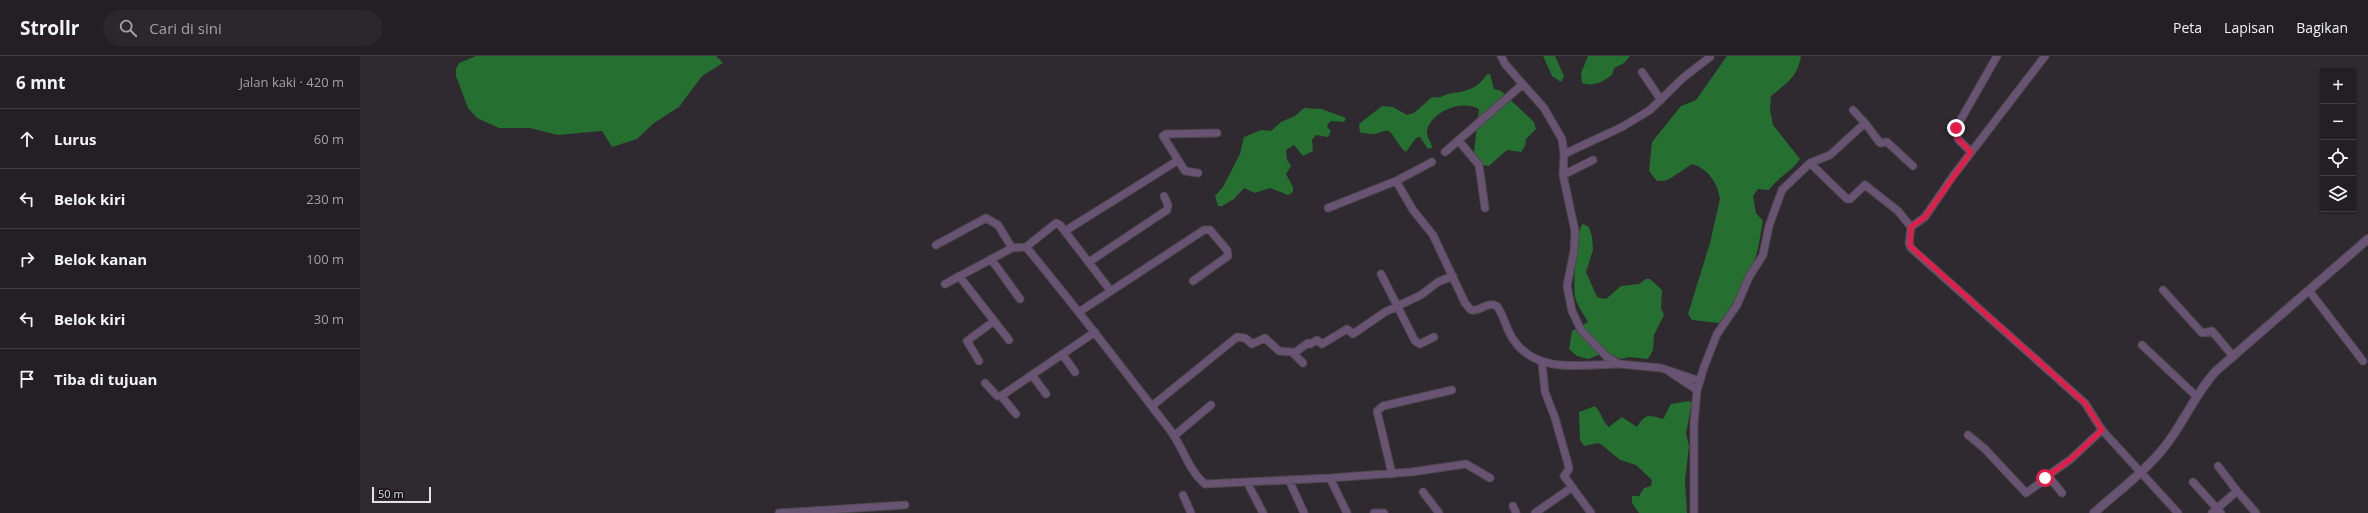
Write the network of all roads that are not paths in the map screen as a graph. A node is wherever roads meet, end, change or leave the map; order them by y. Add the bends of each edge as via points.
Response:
1 (1501, 56) edge
2 (1997, 56) edge
3 (2045, 56) edge
4 (1710, 57) edge
5 (1642, 72) dead end
6 (1523, 84) junction
7 (1661, 100) junction
8 (1853, 110) dead end
9 (1865, 123) junction
10 (1217, 133) dead end
11 (1459, 141) junction
12 (1445, 152) dead end
13 (1971, 152) junction
14 (1564, 154) junction
15 (1593, 160) dead end
16 (1177, 161) junction
17 (1432, 162) dead end
18 (1810, 163) junction
19 (1913, 166) dead end
20 (1198, 173) dead end
21 (1563, 175) junction
22 (1396, 181) junction
23 (1164, 196) dead end
24 (1328, 208) dead end
25 (1485, 208) dead end
26 (1911, 227) junction
27 (1065, 231) junction
28 (2368, 240) edge
29 (936, 245) dead end
30 (1026, 247) junction
31 (1012, 248) junction
32 (991, 259) junction
33 (1089, 262) junction
34 (1381, 274) dead end
35 (959, 276) junction
36 (1453, 276) junction
37 (1193, 281) dead end
38 (945, 284) dead end
39 (1110, 290) junction
40 (2163, 290) dead end
41 (2310, 292) junction
42 (1020, 299) dead end
43 (1399, 306) junction
44 (1080, 312) junction
45 (994, 321) junction
46 (1095, 332) junction
47 (1434, 337) dead end
48 (1009, 340) dead end
49 (2142, 345) dead end
50 (1294, 353) junction
51 (1062, 354) junction
52 (2233, 356) junction
53 (979, 361) dead end
54 (2363, 361) dead end
55 (1303, 363) dead end
56 (1542, 363) junction
57 (1619, 364) junction
58 (1075, 372) dead end
59 (1032, 375) junction
60 (1678, 375) junction
61 (1700, 381) junction
62 (985, 383) dead end
63 (1452, 390) dead end
64 (1697, 390) junction
65 (1046, 394) dead end
66 (1001, 396) junction
67 (2196, 396) junction
68 (1211, 405) dead end
69 (1152, 406) junction
70 (1016, 414) dead end
71 (2102, 430) junction
72 (1968, 435) dead end
73 (1174, 436) junction
74 (2218, 466) dead end
75 (2141, 470) junction
76 (1392, 474) junction
77 (2050, 476) junction
78 (1330, 478) junction
79 (1490, 478) dead end
80 (1289, 480) junction
81 (1247, 482) junction
82 (2193, 482) dead end
83 (1571, 488) junction
84 (2237, 491) junction
85 (1423, 492) dead end
86 (2062, 493) dead end
87 (1183, 495) dead end
88 (905, 506) dead end
89 (2217, 511) edge
90 (779, 513) edge
91 (1191, 513) edge
92 (1263, 513) edge
93 (1304, 513) edge
94 (1347, 513) edge
95 (1374, 513) edge
96 (1384, 513) edge
97 (1438, 513) edge
98 (1535, 513) edge
99 (1591, 513) edge
100 (1694, 513) edge
101 (2094, 513) edge
102 (2178, 513) edge
103 (2256, 513) edge

1 - 6 street
2 - 13 street via 1956,128 1958,139
3 - 13 street
4 - 7 street via 1684,77
5 - 7 street
6 - 11 street
6 - 14 street via 1557,128
7 - 14 street via 1622,127
8 - 9 street
9 - 18 street via 1830,155
9 - 19 street via 1880,143 1887,142
10 - 16 street via 1164,135
11 - 12 street
11 - 25 street via 1479,165
13 - 26 street via 1925,217
14 - 21 street
15 - 21 street
16 - 20 street via 1187,173
16 - 27 street
17 - 22 street
18 - 26 street via 1847,199 1865,184 1898,211
18 - 61 street via 1782,190 1768,226 1763,255 1737,304 1717,334
21 - 57 street via 1575,230 1567,286 1572,311 1581,330 1607,357
22 - 24 street
22 - 36 street via 1413,210 1433,235
23 - 33 street via 1168,205 1167,210
26 - 71 street via 1911,248 2080,398
27 - 30 street via 1056,223
27 - 33 street
28 - 41 street
29 - 31 street via 986,218 998,225
30 - 31 street
30 - 44 street
31 - 32 street
32 - 35 street
32 - 42 street
33 - 39 street
34 - 43 street
35 - 38 street
35 - 45 street
36 - 43 street via 1434,284 1421,295
36 - 56 street via 1471,310 1486,305 1497,306 1512,339 1525,353
37 - 39 street via 1228,256 1227,250 1210,230 1204,230
39 - 44 street
40 - 52 street via 2202,333 2212,331
41 - 52 street
41 - 54 street
43 - 47 street via 1415,341 1420,344
43 - 50 street via 1385,312 1353,334 1347,329 1322,344 1318,340 1308,343
44 - 46 street
45 - 48 street
45 - 53 street via 967,341
46 - 51 street
46 - 69 street
49 - 67 street
50 - 55 street
50 - 69 street via 1279,351 1265,338 1252,344 1245,338 1237,337
51 - 58 street
51 - 59 street
52 - 67 street via 2206,381
56 - 57 street
56 - 83 street via 1545,392 1569,468 1564,476
57 - 60 street via 1666,369
59 - 65 street
59 - 66 street
60 - 61 street
60 - 64 street
61 - 64 street
62 - 66 street via 997,396
63 - 76 street via 1379,408 1376,414
64 - 100 street via 1694,423
66 - 70 street
67 - 75 street via 2178,429
68 - 73 street
69 - 73 street
71 - 75 street
71 - 77 street
72 - 77 street via 1984,448 2026,493
73 - 81 street via 1192,469 1205,484
74 - 84 street
75 - 101 street
75 - 102 street
76 - 78 street
76 - 79 street via 1466,464
77 - 86 street
78 - 80 street
78 - 94 street
80 - 81 street
80 - 93 street
81 - 92 street
82 - 89 street
83 - 98 street
83 - 99 street
84 - 89 street
84 - 103 street
85 - 97 street
87 - 91 street
88 - 90 street
95 - 96 street

